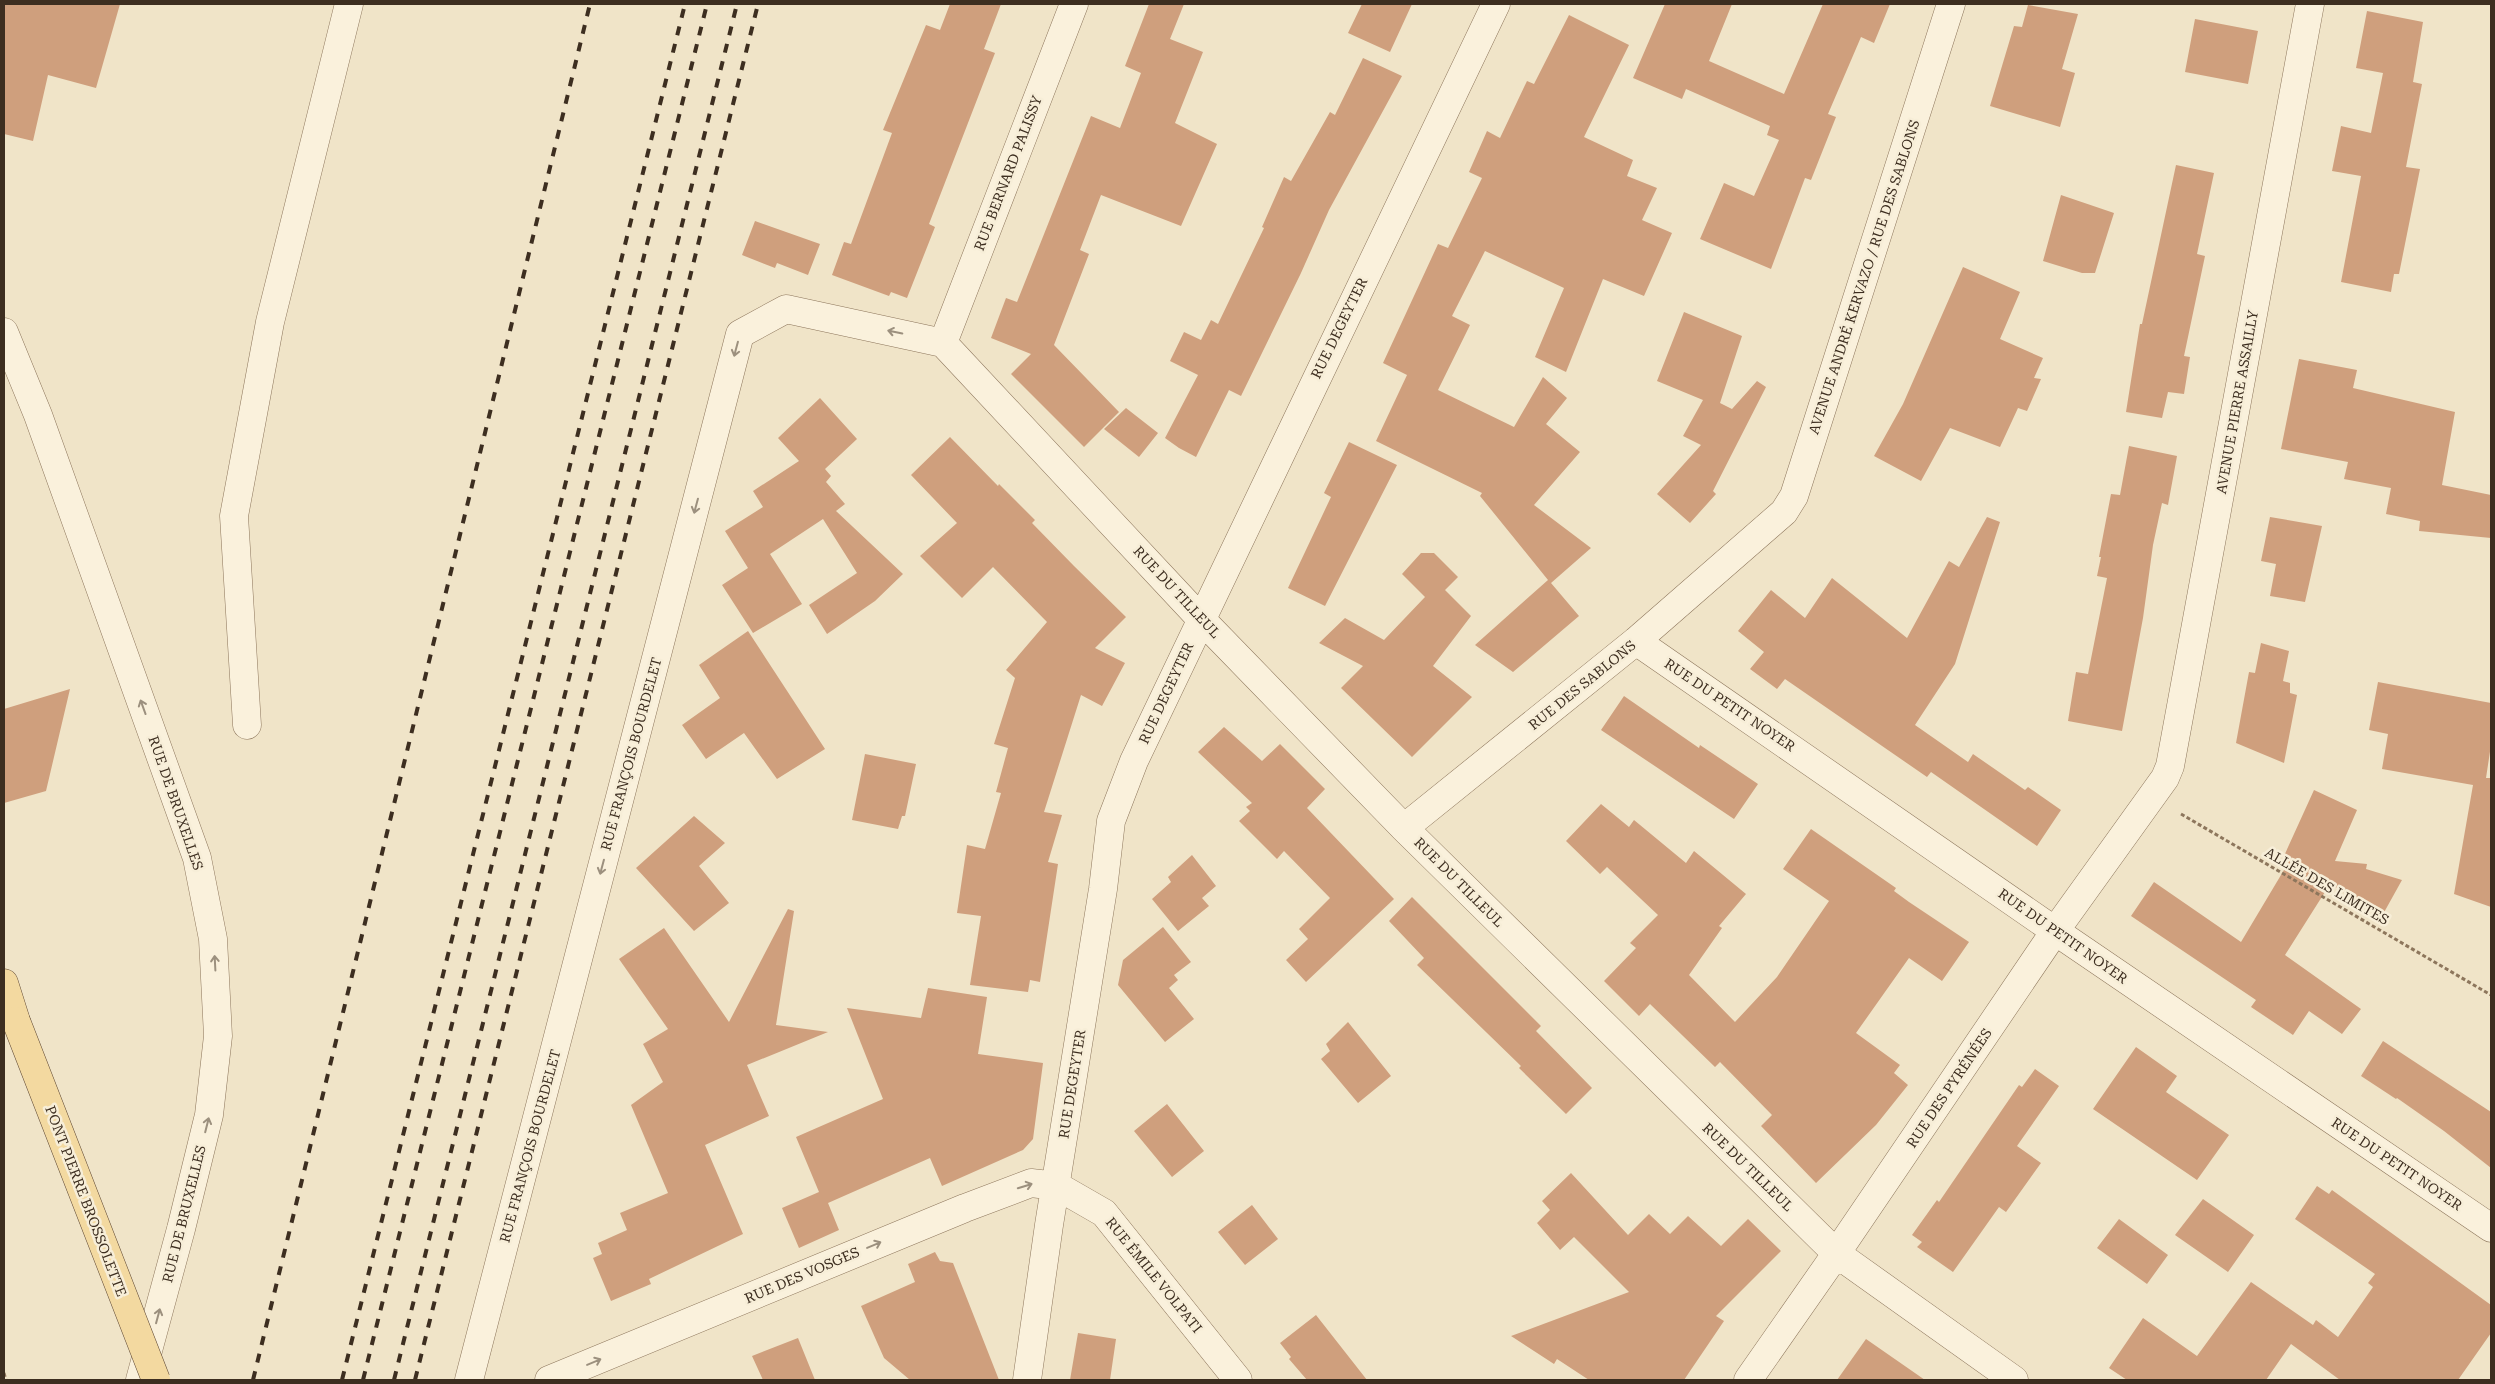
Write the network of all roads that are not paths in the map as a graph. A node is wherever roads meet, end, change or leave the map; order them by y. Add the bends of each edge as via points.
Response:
1 (350, 4) edge
2 (1074, 4) edge
3 (1496, 4) edge
4 (1951, 4) edge
5 (2310, 4) edge
6 (4, 332) edge
7 (943, 343) junction
8 (1756, 536) joint
9 (1201, 619) junction
10 (1636, 641) junction
11 (248, 724) dead end
12 (2152, 796) joint
13 (1404, 828) junction
14 (2055, 931) junction
15 (4, 983) edge
16 (1057, 1186) junction
17 (2491, 1228) edge
18 (1836, 1254) junction
19 (140, 1380) edge
20 (156, 1380) edge
21 (469, 1380) edge
22 (549, 1380) edge
23 (1027, 1380) edge
24 (1238, 1380) edge
25 (1748, 1380) edge
26 (2014, 1380) edge

1 - 11 street via 270,322 234,516
2 - 7 street, RUE BERNARD PALISSY
3 - 9 street, RUE DEGEYTER
4 - 8 street, AVENUE ANDRÉ KERVAZO / RUE DES SABLONS via 1794,496 1784,512
5 - 12 street, AVENUE PIERRE ASSAILLY via 2170,766
19 -> 6 street, RUE DE BRUXELLES via 182,1229 209,1115 218,1036 213,939 197,858 42,424
7 - 9 street, RUE DU TILLEUL
7 -> 21 street, RUE FRANÇOIS BOURDELET via 786,309 740,334
8 - 10 street, RUE DES SABLONS
9 - 13 street, RUE DU TILLEUL
9 - 16 street, RUE DEGEYTER via 1134,761 1111,822
10 - 13 street, RUE DES SABLONS
10 - 14 street, RUE DU PETIT NOYER
12 - 14 street, RUE DES PYRÉNÉES
13 - 18 street, RUE DU TILLEUL
14 - 17 street, RUE DU PETIT NOYER
14 - 18 street, RUE DES PYRÉNÉES
15 - 20 main road, PONT PIERRE BROSSOLETTE, bridge
22 -> 16 street, RUE DES VOSGES via 965,1208 1031,1183
16 - 23 street, RUE DEGEYTER
16 - 24 street, RUE ÉMILE VOLPATI via 1104,1213
18 - 25 street, RUE DES PYRÉNÉES
18 - 26 street, RUE DU TILLEUL

